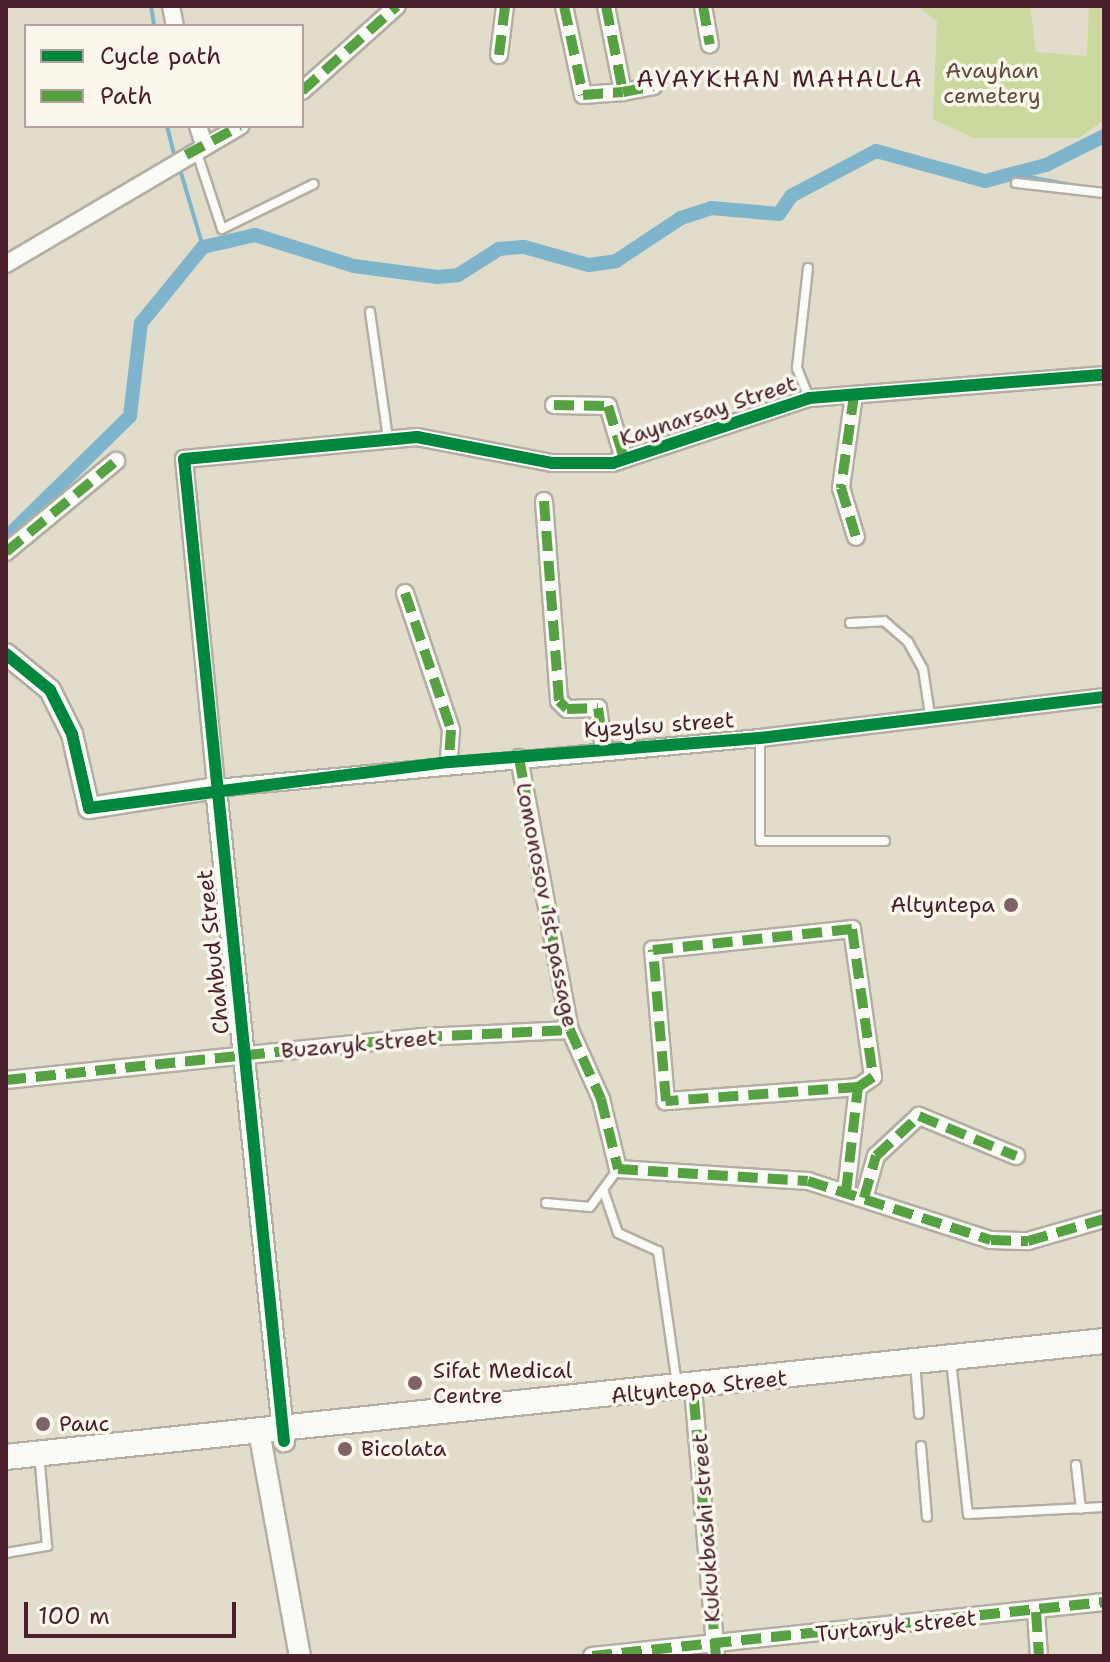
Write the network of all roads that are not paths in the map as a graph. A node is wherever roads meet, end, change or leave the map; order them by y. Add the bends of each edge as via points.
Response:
1 (505, 6) edge
2 (564, 6) edge
3 (606, 6) edge
4 (703, 6) edge
5 (387, 9) edge
6 (710, 44) dead end
7 (499, 55) dead end
8 (653, 86) dead end
9 (304, 89) edge
10 (623, 92) junction
11 (198, 128) edge
12 (236, 128) edge
13 (195, 150) junction
14 (1016, 183) dead end
15 (314, 184) dead end
16 (1104, 192) edge
17 (6, 264) edge
18 (808, 268) dead end
19 (370, 312) dead end
20 (1104, 375) edge
21 (854, 395) junction
22 (809, 398) junction
23 (554, 405) dead end
24 (388, 439) junction
25 (184, 459) joint
26 (624, 459) junction
27 (116, 461) dead end
28 (544, 501) dead end
29 (856, 537) dead end
30 (6, 552) edge
31 (405, 593) dead end
32 (850, 623) dead end
33 (6, 654) edge
34 (1104, 697) edge
35 (930, 715) junction
36 (760, 738) junction
37 (604, 749) junction
38 (519, 758) junction
39 (449, 762) junction
40 (216, 788) junction
41 (885, 841) dead end
42 (570, 1030) junction
43 (244, 1054) junction
44 (6, 1080) edge
45 (858, 1087) junction
46 (1016, 1156) dead end
47 (618, 1169) junction
48 (604, 1192) junction
49 (846, 1192) junction
50 (864, 1198) junction
51 (546, 1203) dead end
52 (1104, 1219) edge
53 (1104, 1341) edge
54 (1104, 1353) edge
55 (952, 1370) junction
56 (916, 1374) junction
57 (688, 1393) junction
58 (919, 1414) dead end
59 (272, 1436) junction
60 (921, 1446) dead end
61 (6, 1457) edge
62 (40, 1465) junction
63 (1076, 1465) dead end
64 (6, 1469) edge
65 (1104, 1507) edge
66 (1081, 1509) junction
67 (927, 1517) dead end
68 (6, 1553) edge
69 (1104, 1602) edge
70 (1036, 1612) junction
71 (715, 1650) edge
72 (300, 1656) edge
73 (592, 1656) edge
74 (1039, 1656) edge

1 - 7 street
2 - 10 street via 583,95
3 - 10 street
4 - 6 street
5 - 9 street
8 - 10 street
11 - 13 street
12 - 13 street
13 - 15 lane via 222,229
13 - 17 street
14 - 16 lane
18 - 22 lane via 797,368
19 - 24 lane
20 - 21 street, Kaynarsay Street
21 - 22 street, Kaynarsay Street
21 - 29 street via 841,488
22 - 26 street, Kaynarsay Street
23 - 26 street via 608,406
24 - 25 street, Kaynarsay Street
24 - 26 street, Kaynarsay Street via 490,446 552,463
25 - 40 street, Chahbud Street
27 - 30 street
28 - 37 street via 556,603 549,635 559,701 567,709 598,708
31 - 39 street via 451,730
32 - 35 lane via 884,621 908,642 923,669
33 - 40 street via 50,690 72,734 89,808
34 - 35 street, Kyzylsu street
35 - 36 street, Kyzylsu street
36 - 37 street, Kyzylsu street
36 - 41 lane via 760,841
37 - 38 street, Kyzylsu street
38 - 39 street, Kyzylsu street
38 - 42 street, Lomonosov 1st passage
39 - 40 street, Kyzylsu street
40 - 43 street, Chahbud Street
42 - 43 street, Buzaryk street
42 - 47 street, Lomonosov 1st passage via 601,1099
43 - 44 street, Buzaryk street
43 - 59 street, Chahbud Street
45 - 45 street via 666,1101 653,950 852,929 873,1077
45 - 49 street
46 - 50 street via 919,1116 876,1156
47 - 48 lane
47 - 49 street via 808,1181
48 - 51 lane via 590,1207
48 - 57 lane via 618,1233 658,1251
49 - 50 street
50 - 52 street via 991,1240 1028,1241
53 - 57 main road, Altyntepa Street
54 - 55 main road, Altyntepa Street
55 - 56 main road, Altyntepa Street
55 - 66 lane via 968,1514
56 - 57 main road, Altyntepa Street
56 - 58 lane
57 - 59 main road, Altyntepa Street
57 - 71 street, Kukukbashi street
59 - 61 main road, Altyntepa Street
59 - 62 main road, Altyntepa Street
59 - 72 street, Chahbud Street
60 - 67 lane
62 - 64 main road, Altyntepa Street
62 - 68 lane via 47,1546
63 - 66 lane
65 - 66 lane
69 - 70 street, Turtaryk street
70 - 71 street, Turtaryk street
70 - 74 street
71 - 73 street, Turtaryk street

